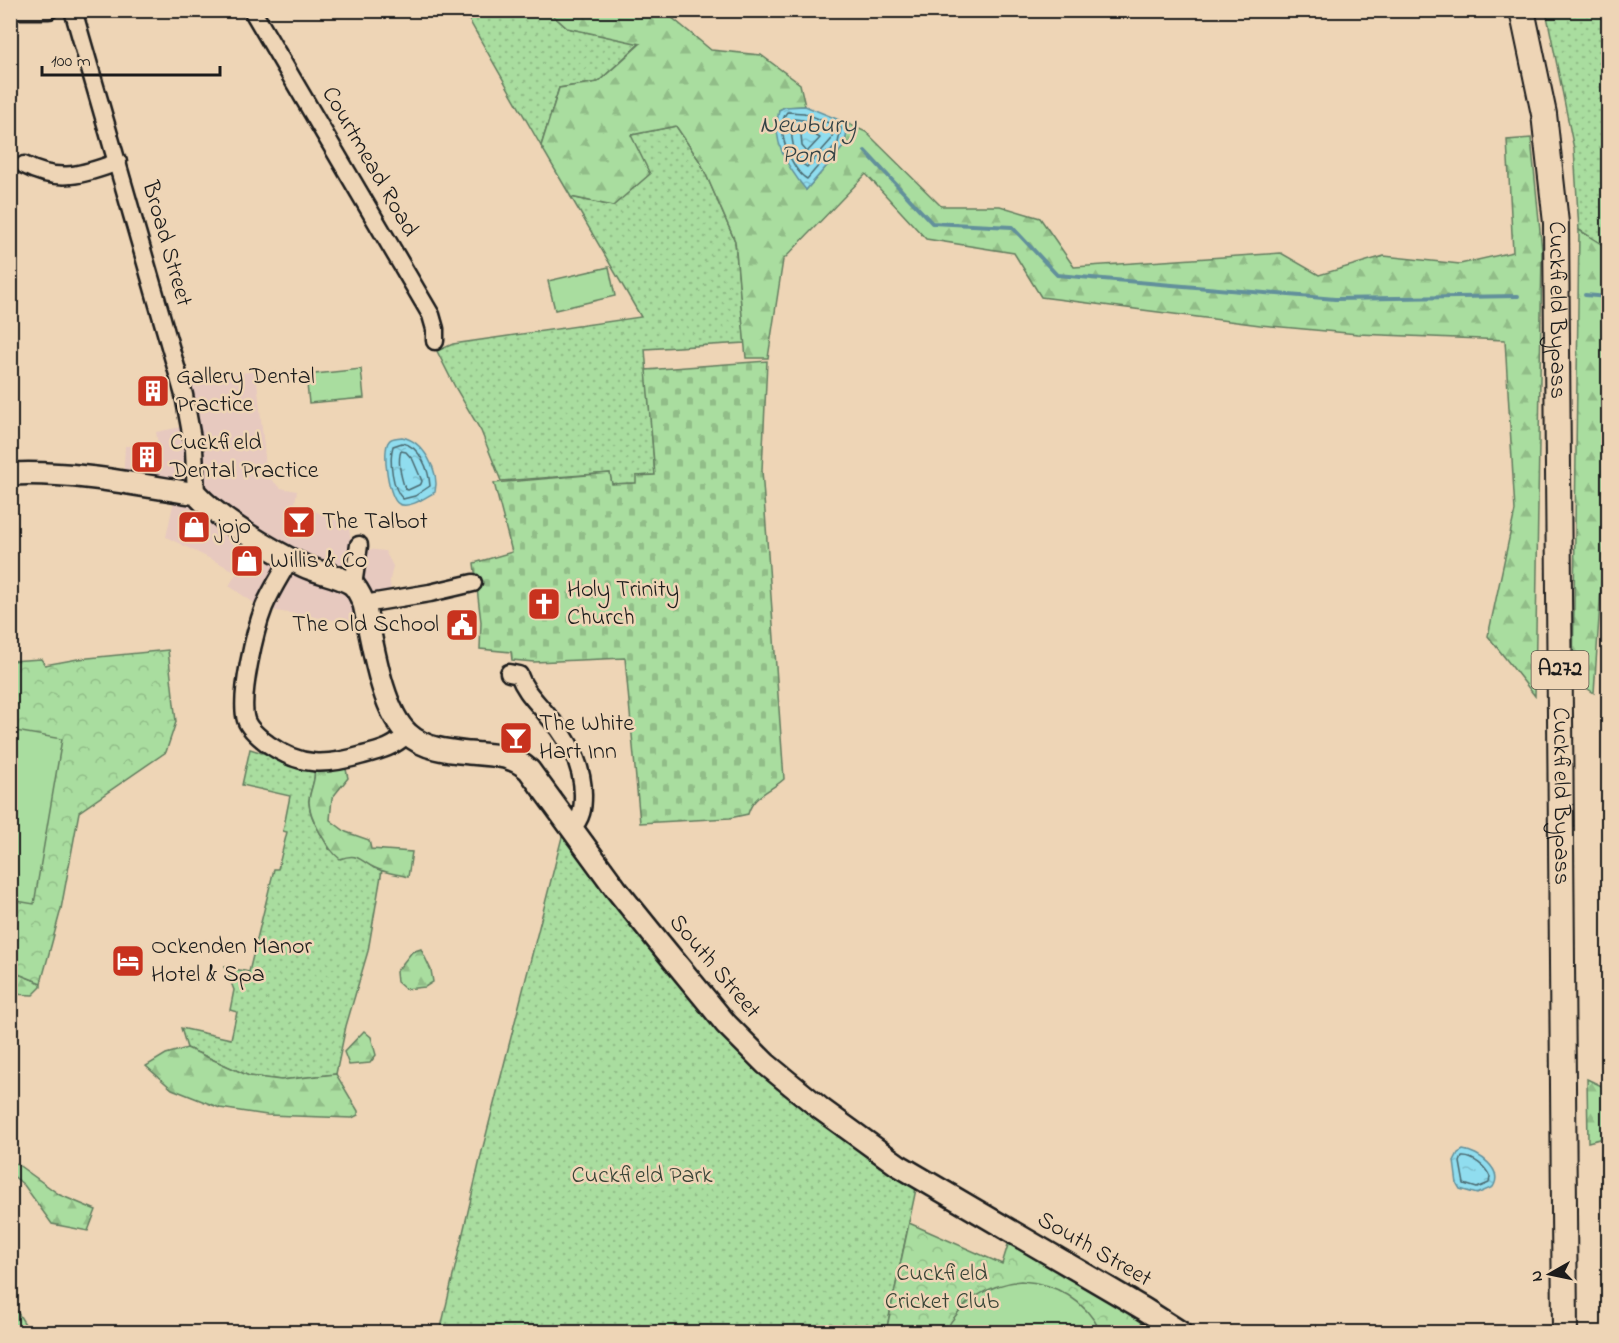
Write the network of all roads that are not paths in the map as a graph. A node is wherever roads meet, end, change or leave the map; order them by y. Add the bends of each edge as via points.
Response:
1 (20, 10) edge
2 (49, 10) edge
3 (73, 10) edge
4 (252, 10) edge
5 (1522, 10) edge
6 (118, 162) junction
7 (24, 165) dead end
8 (435, 341) dead end
9 (10, 474) edge
10 (196, 494) junction
11 (359, 545) dead end
12 (290, 559) junction
13 (473, 583) dead end
14 (352, 585) junction
15 (364, 604) junction
16 (509, 673) dead end
17 (408, 734) junction
18 (572, 828) junction
19 (1180, 1332) edge
20 (1565, 1332) edge

1 - 2 street
3 - 6 street, Broad Street
4 - 8 street, Courtmead Road via 431,315
5 - 20 highway, Cuckfield Bypass / A272 via 1544,114 1556,223
6 - 7 street via 68,176 37,172
6 - 10 street, Broad Street via 191,425
9 - 10 main road via 80,475
10 - 12 main road via 231,523
11 - 14 street
12 - 14 main road
12 - 17 street via 260,620 247,678 247,722 275,749 313,763 328,764 394,746
13 - 15 street
14 - 15 main road, South Street
15 - 17 main road, South Street via 387,697
16 - 18 street via 519,675 527,693 561,730 577,761 583,807
17 - 18 main road, South Street via 433,748 510,757 521,763
18 - 19 main road, South Street via 705,999 766,1064 898,1165

